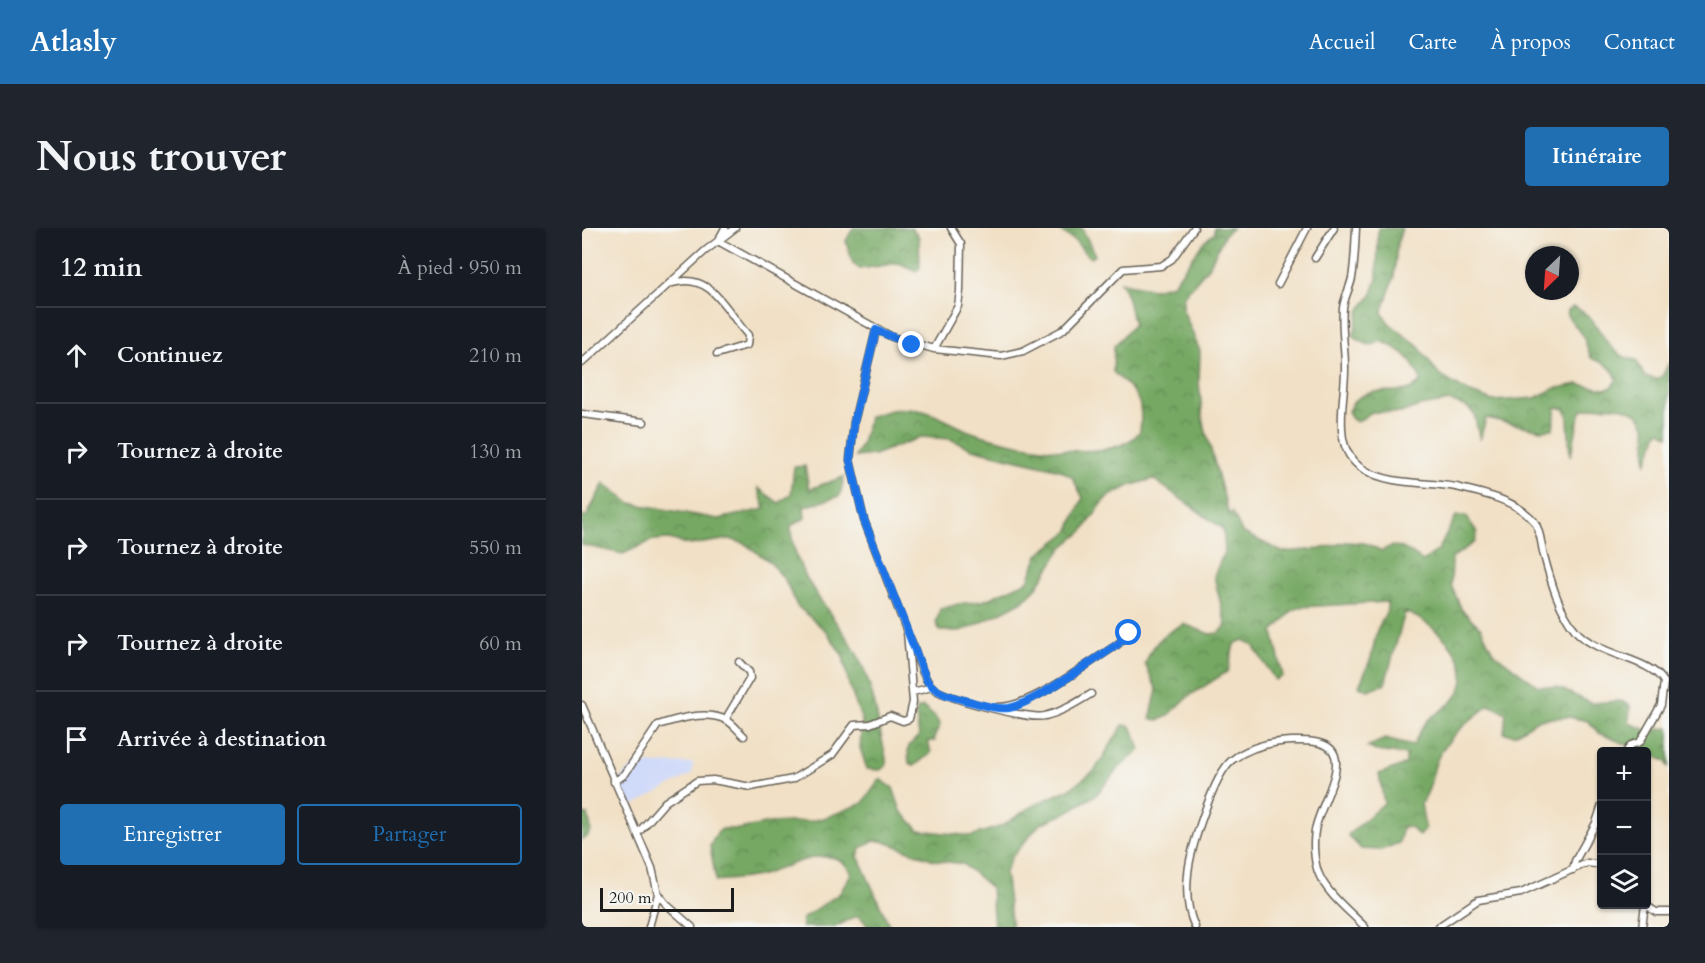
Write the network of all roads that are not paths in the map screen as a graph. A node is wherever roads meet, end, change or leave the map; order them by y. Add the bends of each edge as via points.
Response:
1 (725, 228) edge
2 (735, 228) edge
3 (951, 228) edge
4 (1194, 228) edge
5 (1307, 228) edge
6 (1334, 228) edge
7 (1356, 228) edge
8 (718, 241) junction
9 (1315, 258) dead end
10 (1278, 284) dead end
11 (669, 285) junction
12 (876, 330) junction
13 (934, 349) junction
14 (717, 354) dead end
15 (582, 363) edge
16 (582, 414) edge
17 (644, 422) dead end
18 (907, 632) junction
19 (1129, 633) dead end
20 (739, 662) dead end
21 (932, 687) junction
22 (913, 692) junction
23 (1091, 694) dead end
24 (582, 705) edge
25 (994, 707) junction
26 (725, 720) junction
27 (744, 736) dead end
28 (1630, 747) edge
29 (614, 782) junction
30 (1597, 820) edge
31 (638, 833) junction
32 (1597, 865) edge
33 (1574, 870) junction
34 (658, 894) junction
35 (1644, 909) edge
36 (1651, 909) edge
37 (1669, 912) edge
38 (649, 927) edge
39 (692, 927) edge
40 (1195, 927) edge
41 (1365, 927) edge
42 (1438, 927) edge
43 (1642, 927) edge

1 - 8 street
2 - 8 street
3 - 13 street via 961,244 958,306
4 - 13 street via 1172,259 1161,266 1123,269 1063,330 1023,351 1001,356
5 - 10 street
6 - 9 street
7 - 28 street via 1352,279 1343,310 1342,422 1346,448 1360,467 1369,472 1399,482 1448,485 1483,494 1511,504 1535,522 1550,576 1572,626 1607,652 1649,667 1664,682 1661,705 1640,742
8 - 11 street
8 - 12 street
11 - 14 street via 688,281 705,284 748,335 747,345
11 - 15 street
12 - 13 street via 912,345
12 - 18 street via 854,422 850,460 864,520
16 - 17 street
18 - 21 street
18 - 22 street
19 - 25 street via 1117,645 1028,700 1009,708
20 - 26 street via 750,678
21 - 22 street
21 - 25 street
22 - 31 street via 909,719 890,716 854,725 832,755 793,779 751,787 697,781 665,802
23 - 25 street via 1043,717 1011,714
24 - 29 street
26 - 27 street
26 - 29 street via 682,718 658,725 625,774
29 - 31 street
30 - 33 street
31 - 34 street
32 - 33 street via 1587,862
33 - 42 street via 1521,893 1478,900
34 - 38 street
34 - 39 street
35 - 43 street
36 - 37 street
40 - 41 street via 1188,908 1188,871 1222,770 1231,760 1259,746 1304,741 1325,744 1336,761 1315,830 1318,871 1324,884

